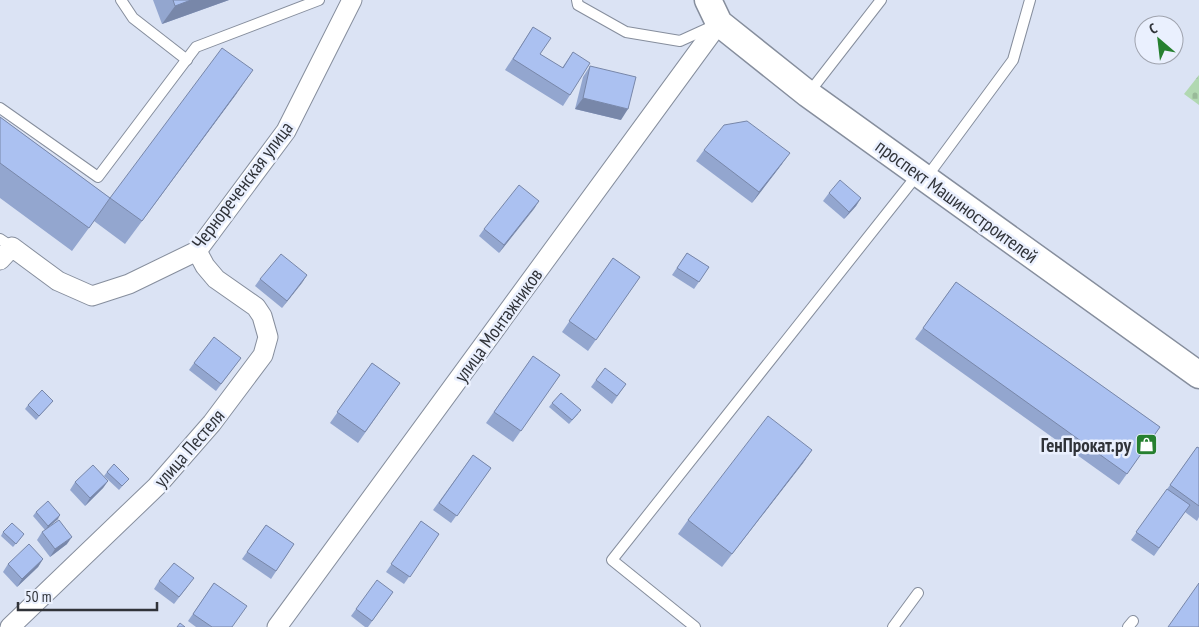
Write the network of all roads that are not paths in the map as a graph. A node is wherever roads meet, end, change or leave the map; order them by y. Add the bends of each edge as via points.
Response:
1 (121, 0) edge
2 (319, 0) edge
3 (352, 0) edge
4 (578, 0) edge
5 (881, 0) edge
6 (1030, 0) edge
7 (714, 11) edge
8 (187, 60) junction
9 (808, 94) junction
10 (0, 108) edge
11 (922, 176) junction
12 (4, 249) edge
13 (196, 251) junction
14 (1199, 375) edge
15 (918, 594) dead end
16 (10, 627) edge
17 (277, 627) edge
18 (695, 627) edge
19 (893, 627) edge

1 - 8 lane via 133,18
2 - 8 lane via 196,47
3 - 13 street, Чернореченская улица via 286,131
4 - 7 lane via 578,5 626,32 680,42
5 - 9 lane
6 - 11 lane via 1013,60
7 - 9 main road, проспект Машиностроителей
7 - 17 street, улица Монтажников
8 - 10 lane via 98,177
9 - 11 main road, проспект Машиностроителей
11 - 14 main road, проспект Машиностроителей
11 - 18 lane via 612,560
12 - 13 street, Чернореченская улица via 58,281 92,296 129,284
13 - 16 street, улица Пестеля via 216,279 256,307 262,316 268,337 264,355 212,423 156,486
15 - 19 lane

